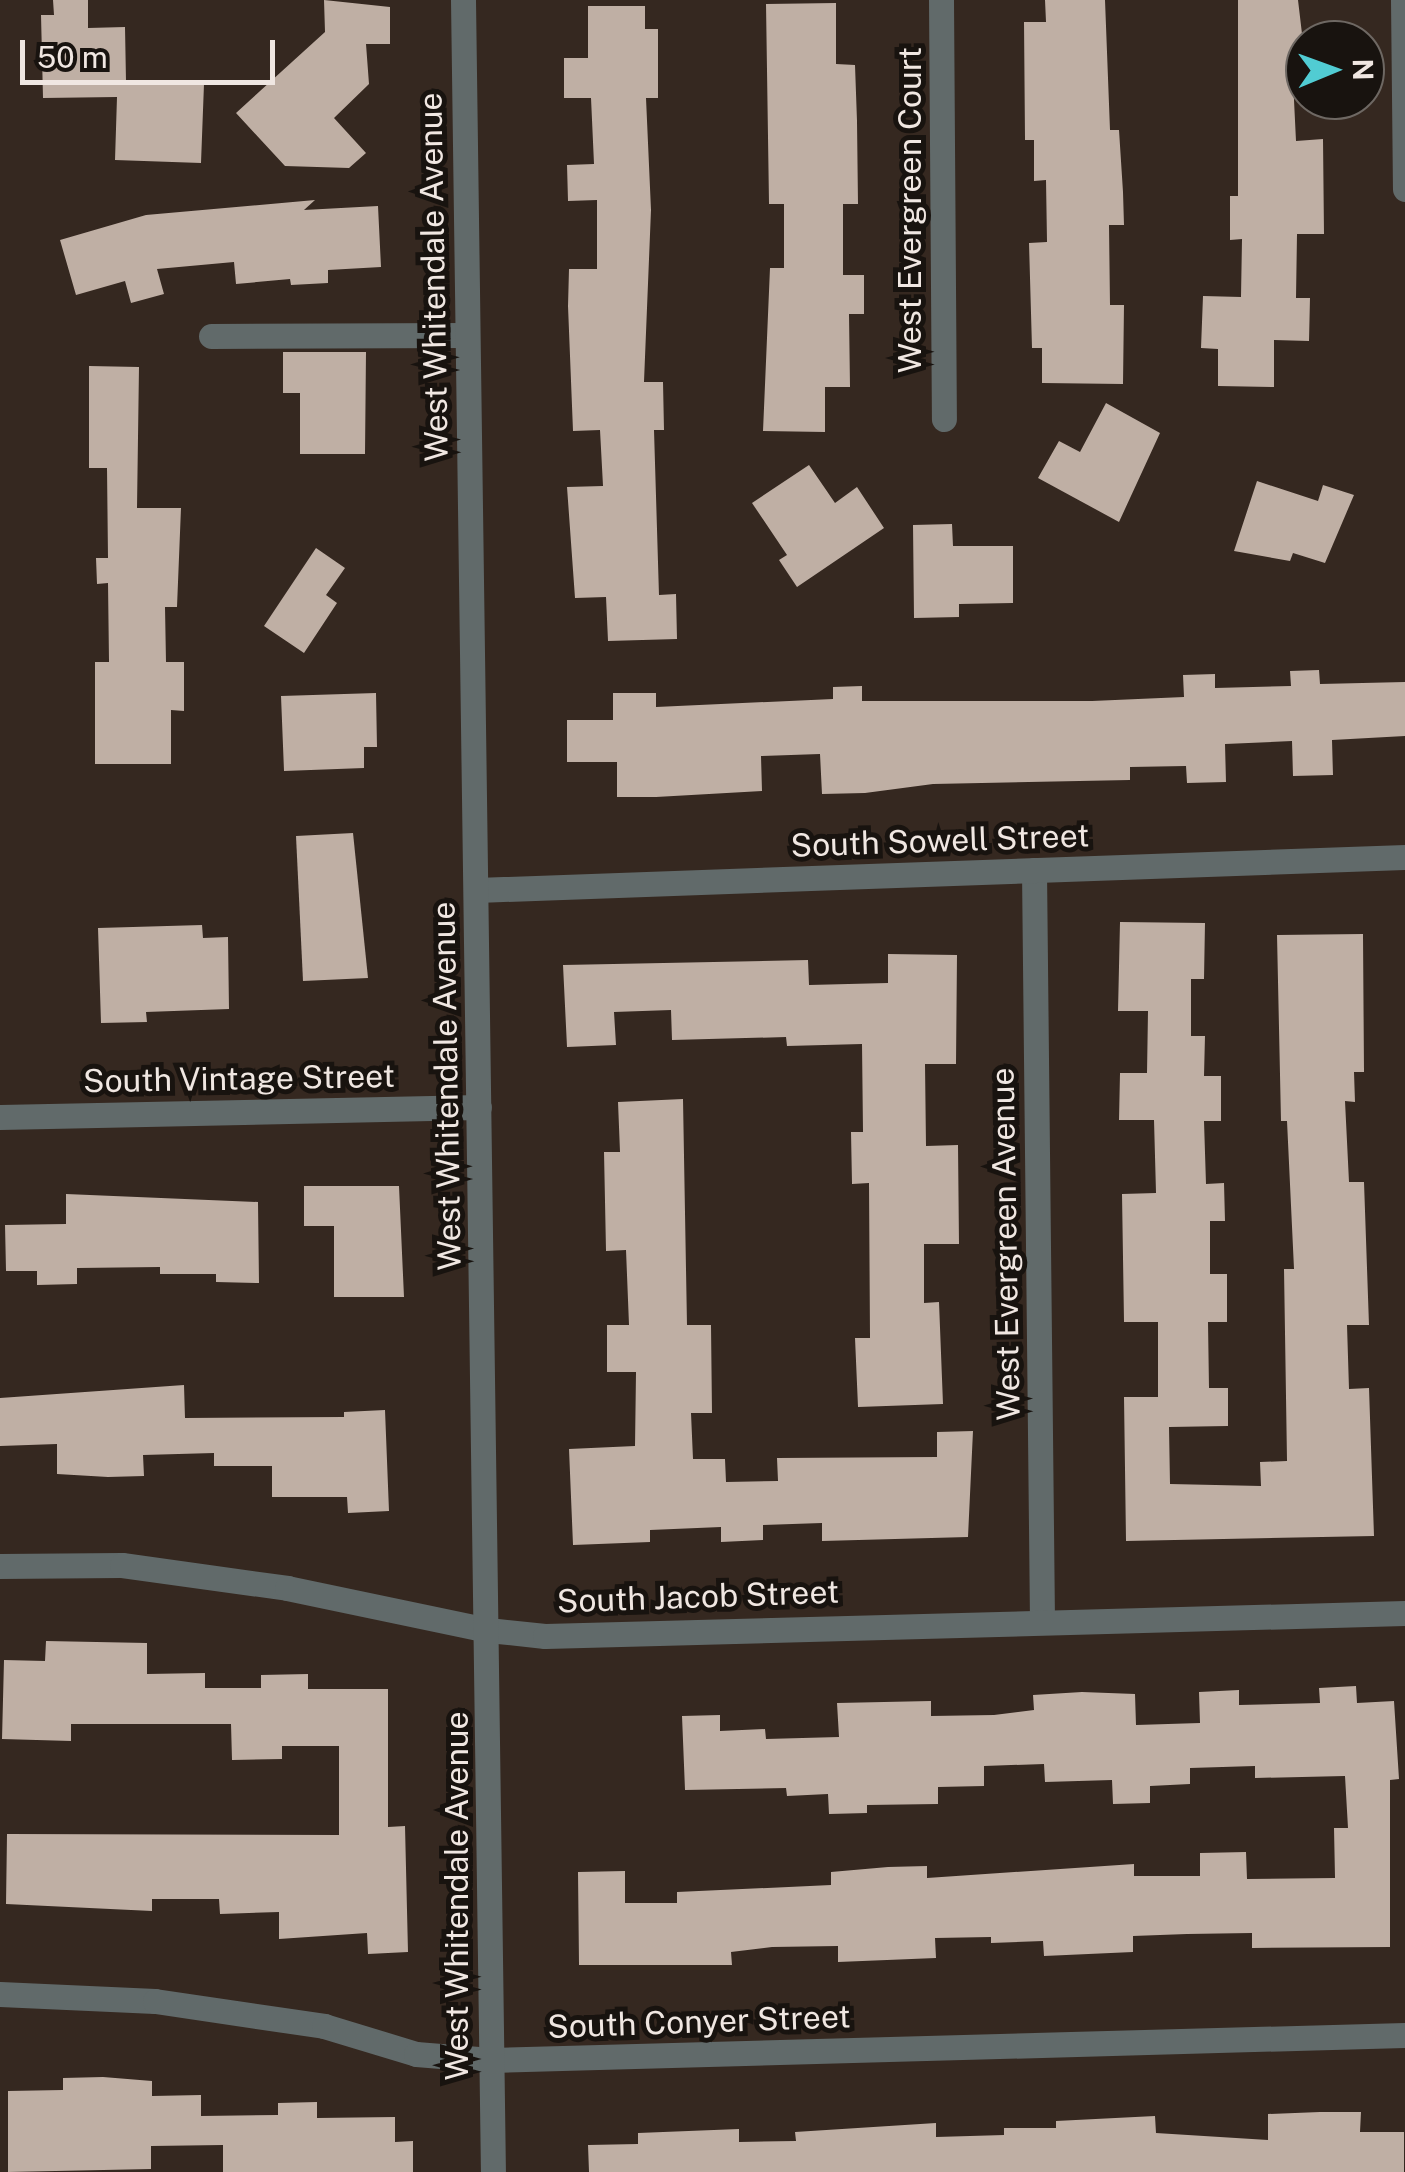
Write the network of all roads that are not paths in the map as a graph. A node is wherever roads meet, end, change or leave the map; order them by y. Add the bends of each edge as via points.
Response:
1 (463, 0) edge
2 (941, 0) edge
3 (1403, 0) edge
4 (1405, 188) edge
5 (467, 335) junction
6 (212, 336) dead end
7 (944, 418) dead end
8 (1405, 857) edge
9 (1034, 870) junction
10 (476, 890) junction
11 (479, 1107) junction
12 (0, 1117) edge
13 (0, 1566) edge
14 (1405, 1613) edge
15 (1042, 1618) junction
16 (488, 1630) junction
17 (0, 1994) edge
18 (1405, 2036) edge
19 (491, 2060) junction
20 (494, 2172) edge

1 - 5 street, West Whitendale Avenue
2 - 7 street, West Evergreen Court
3 - 4 street
5 - 6 street
5 - 10 street, West Whitendale Avenue
8 - 9 street, South Sowell Street
9 - 10 street, South Sowell Street
9 - 15 street, West Evergreen Avenue
10 - 11 street, West Whitendale Avenue
11 - 12 street, South Vintage Street
11 - 16 street, West Whitendale Avenue
13 - 16 street, South Jacob Street via 122,1565 287,1588
14 - 15 street, South Jacob Street
15 - 16 street, South Jacob Street via 545,1636
16 - 19 street, West Whitendale Avenue
17 - 19 street, South Conyer Street via 155,2001 324,2026 416,2054
18 - 19 street, South Conyer Street
19 - 20 street, West Whitendale Avenue

